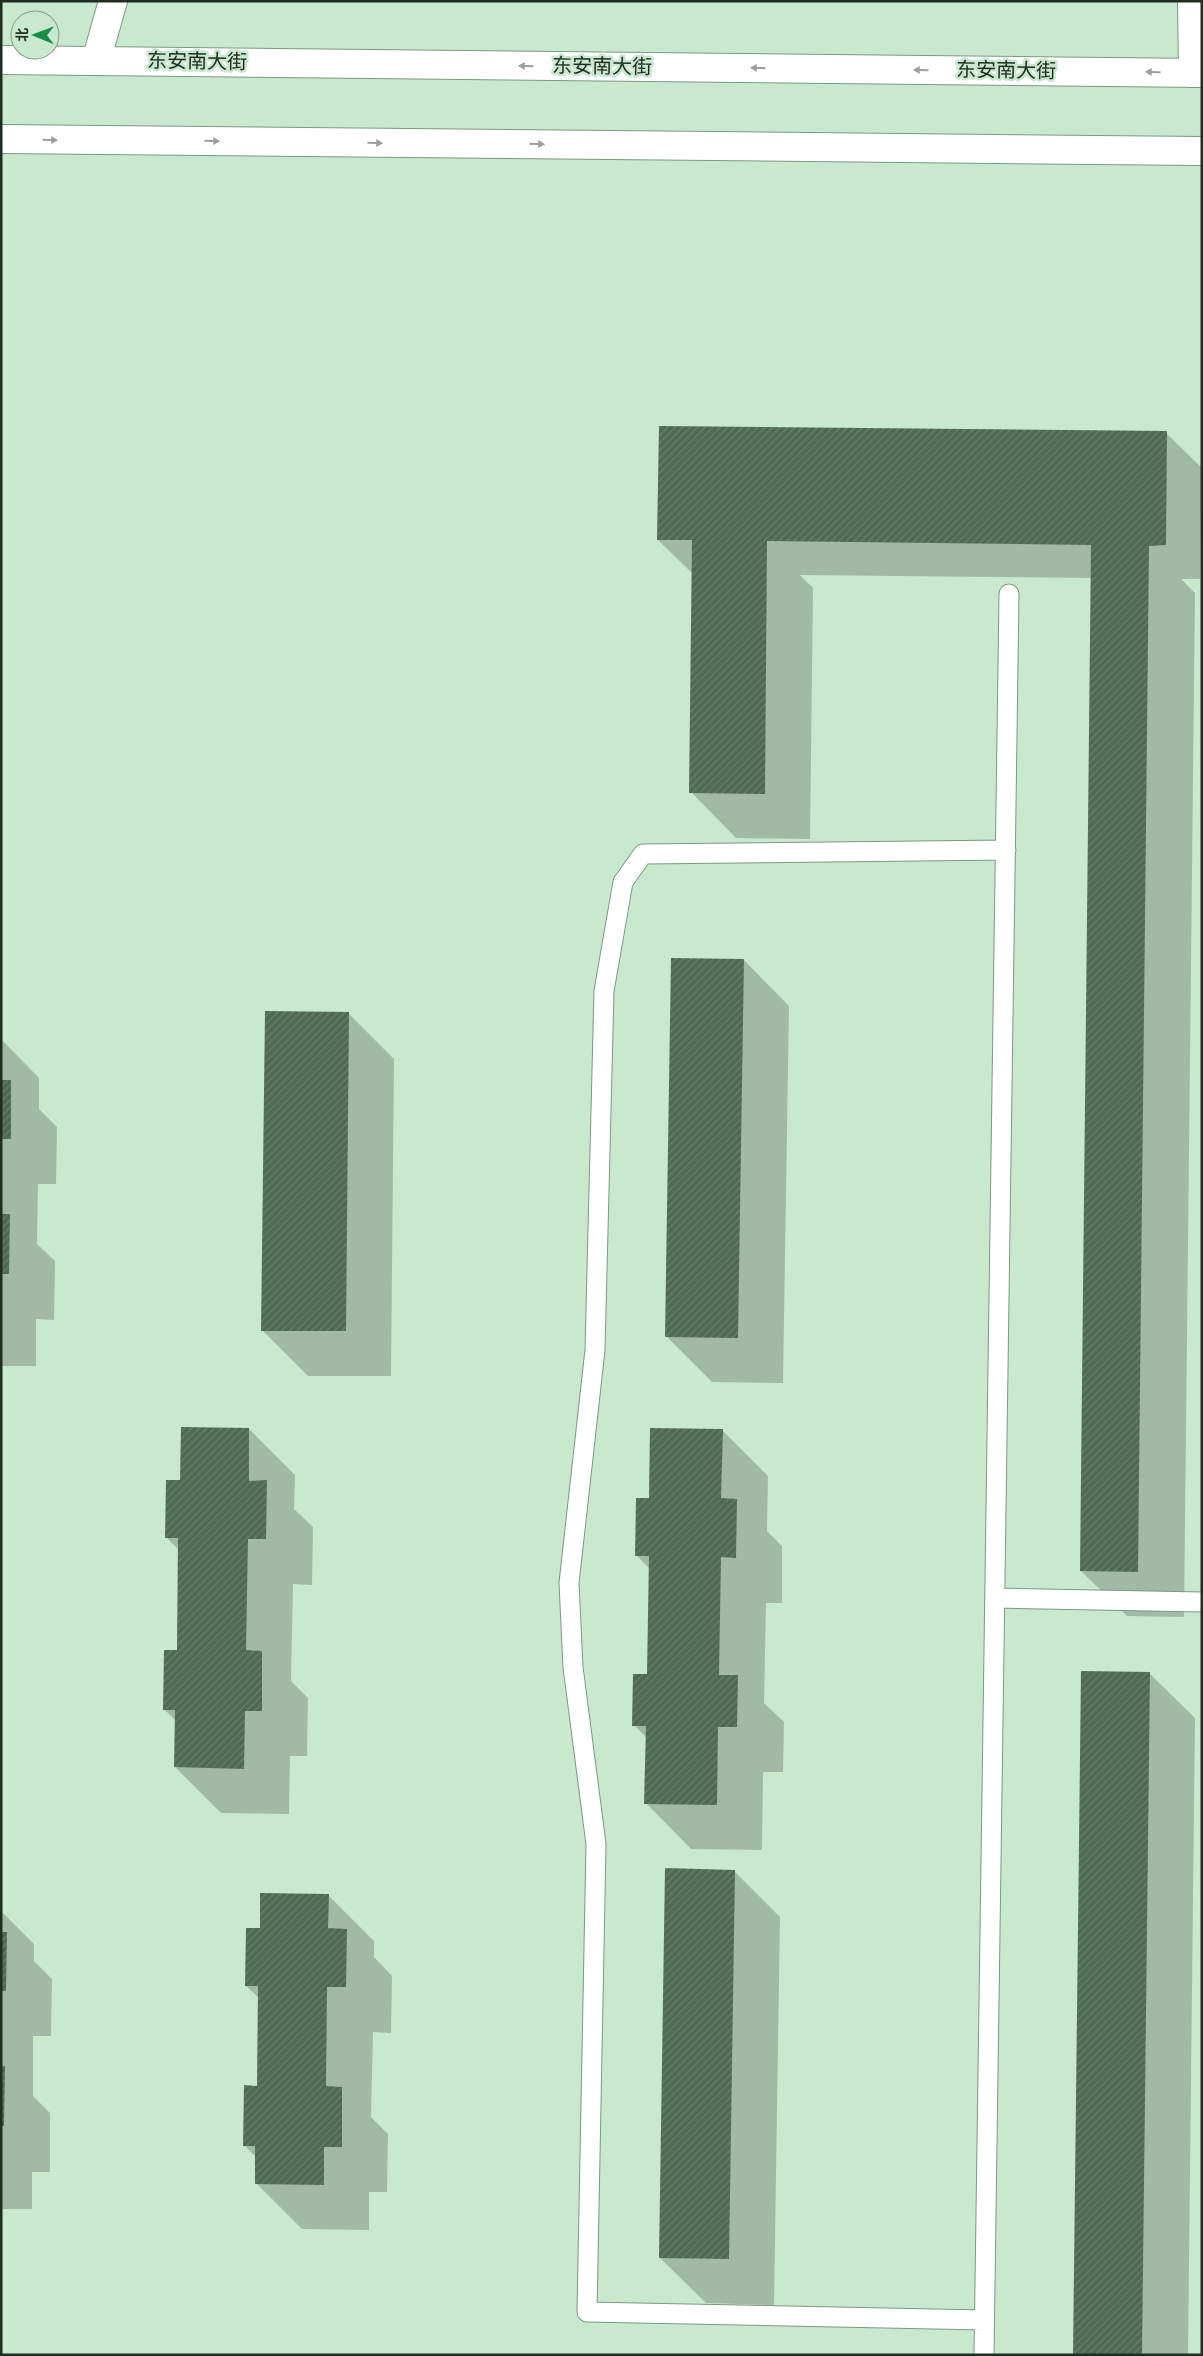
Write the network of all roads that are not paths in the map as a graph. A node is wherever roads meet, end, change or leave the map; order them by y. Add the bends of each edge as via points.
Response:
1 (113, 1) edge
2 (1192, 1) edge
3 (1, 60) edge
4 (96, 61) junction
5 (1197, 73) edge
6 (1, 139) edge
7 (1202, 151) edge
8 (1010, 594) dead end
9 (1006, 850) junction
10 (995, 1598) junction
11 (1202, 1602) edge
12 (984, 2320) junction
13 (984, 2355) edge

1 - 4 main road
2 - 5 main road
3 - 4 main road, 东安南大街
5 -> 4 main road, 东安南大街
6 -> 7 main road
8 - 9 lane
9 - 10 lane
9 - 12 lane via 643,854 623,882 604,991 595,1350 569,1583 572,1667 596,1844 587,2312
10 - 11 lane
10 - 12 lane
12 - 13 lane

